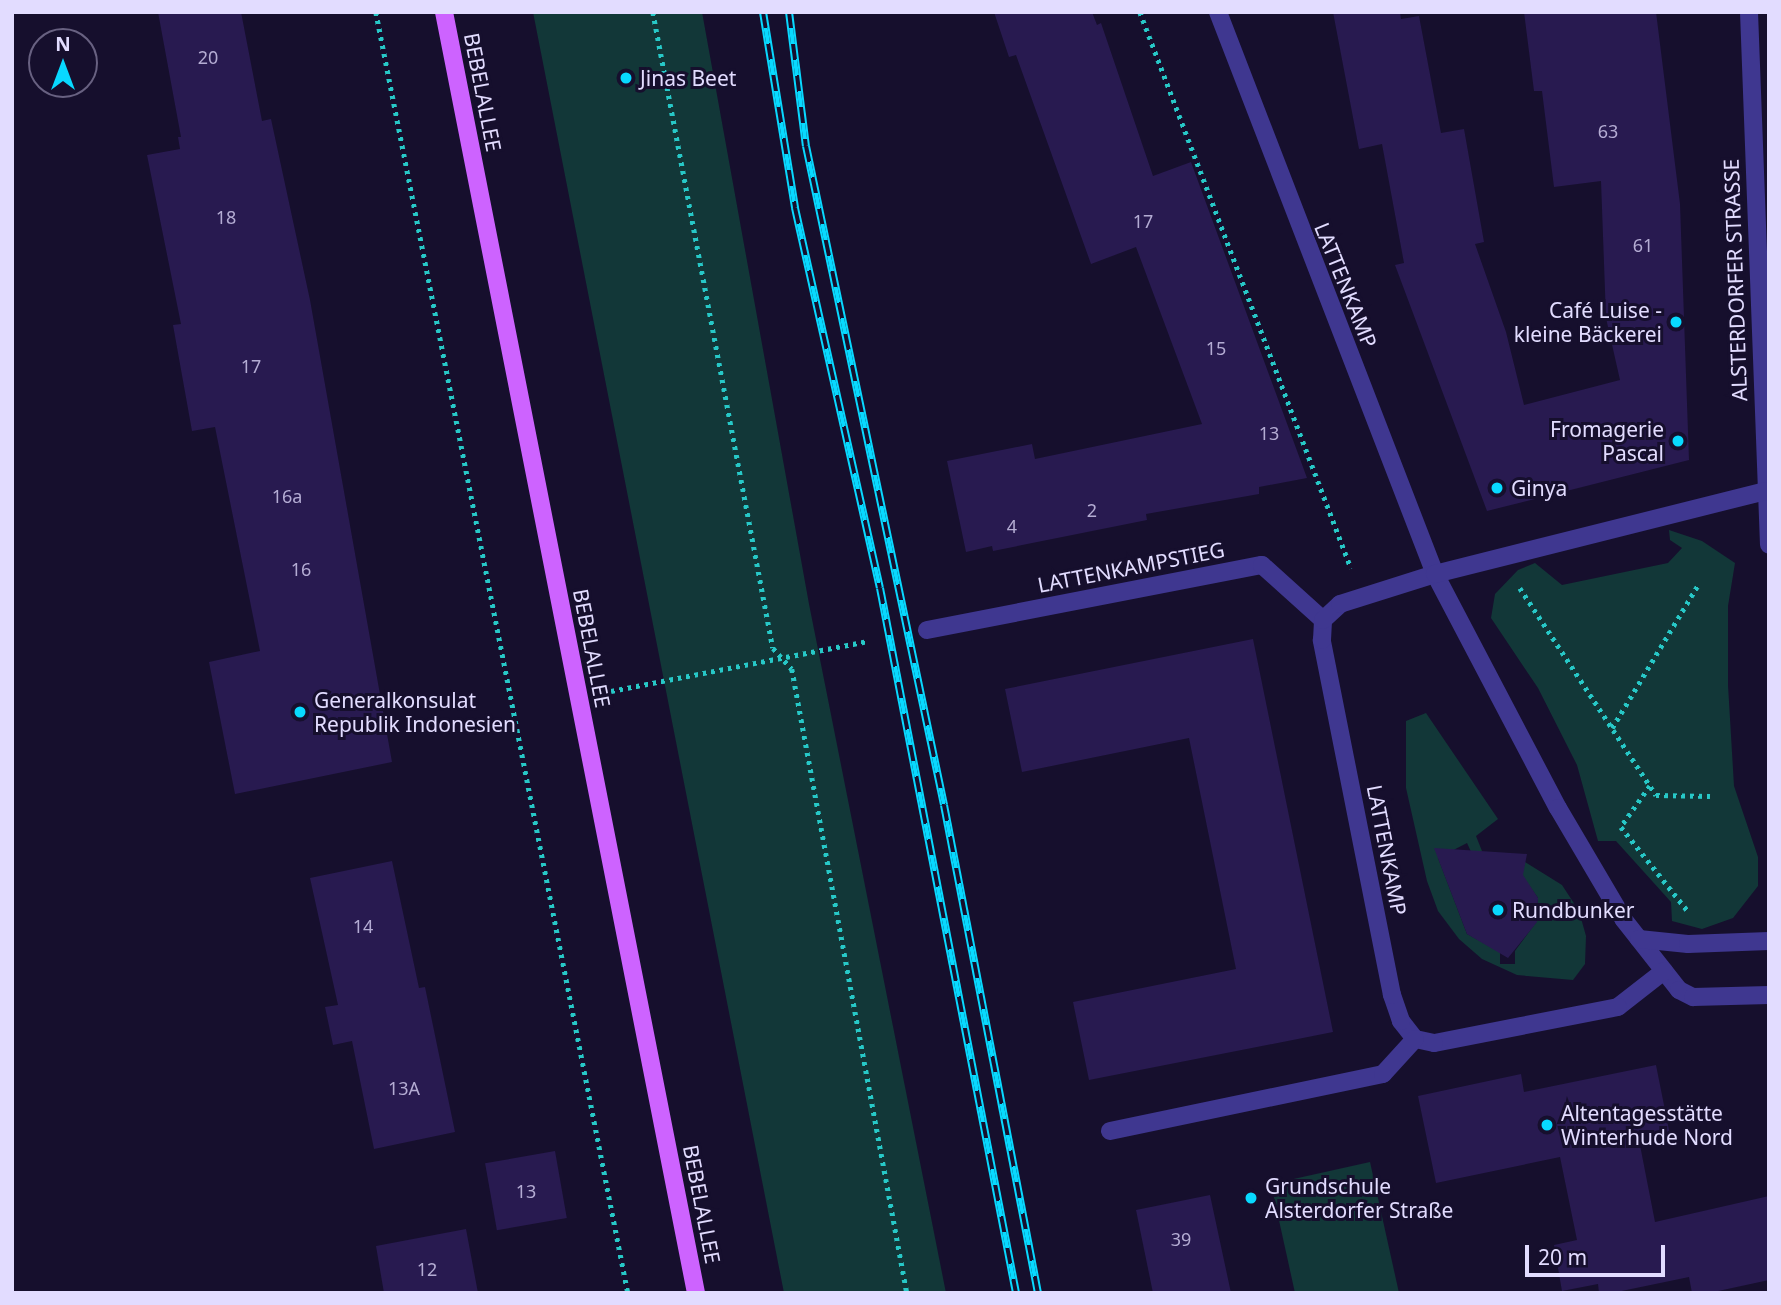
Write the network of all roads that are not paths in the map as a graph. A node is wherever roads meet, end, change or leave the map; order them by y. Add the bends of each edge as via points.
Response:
1 (444, 12) edge
2 (1218, 12) edge
3 (1749, 12) edge
4 (1766, 491) junction
5 (1769, 545) edge
6 (1435, 573) junction
7 (1323, 620) junction
8 (927, 630) dead end
9 (1639, 939) junction
10 (1769, 942) edge
11 (1664, 971) junction
12 (1769, 995) edge
13 (1415, 1039) junction
14 (1110, 1131) dead end
15 (696, 1293) edge

1 - 15 main road, BEBELALLEE
2 - 6 street, LATTENKAMP via 1232,59
3 - 4 street, ALSTERDORFER STRASSE
4 - 5 street, ALSTERDORFER STRASSE
4 - 6 street
6 - 7 street via 1339,604
6 - 9 street, LATTENKAMP via 1558,808
7 - 8 street, LATTENKAMPSTIEG via 1262,565
7 - 13 street, LATTENKAMP via 1322,640 1392,995 1401,1021
9 - 10 street via 1688,944
9 - 11 street, LATTENKAMP
11 - 12 street, LATTENKAMP via 1679,990 1693,997
11 - 13 street via 1618,1007 1434,1043
13 - 14 street via 1383,1074

